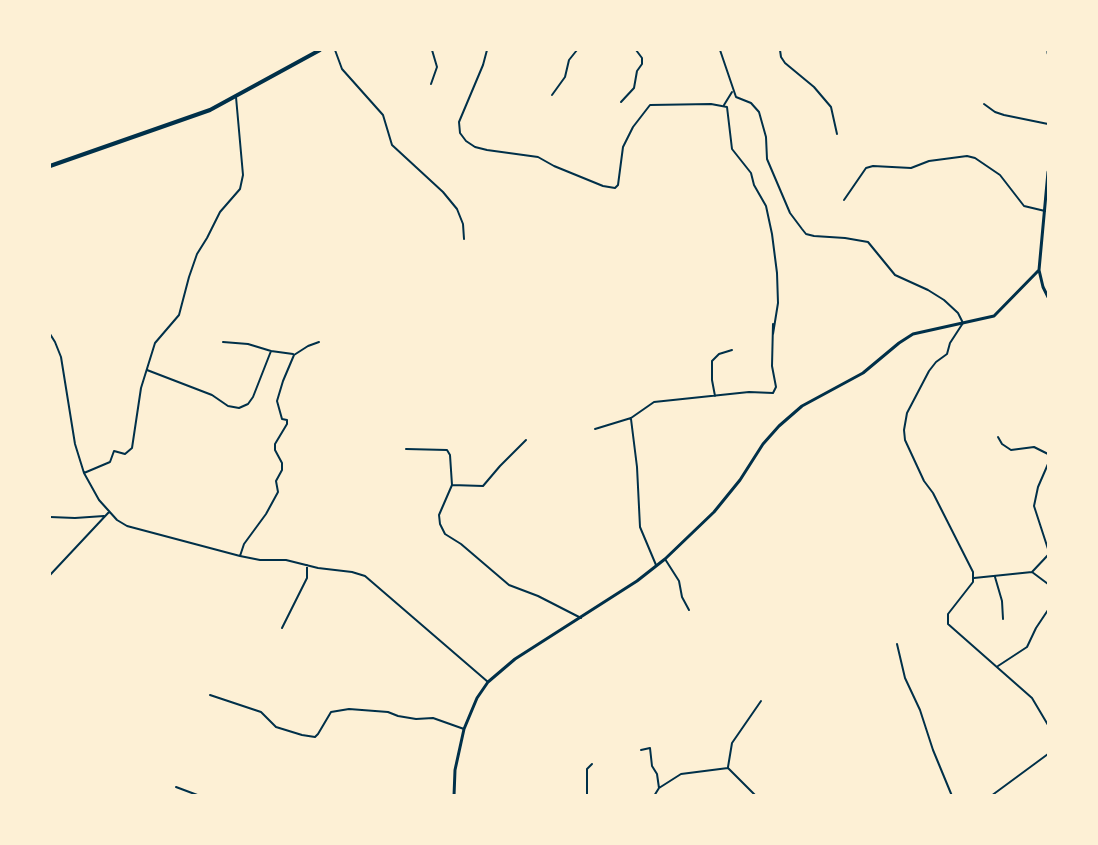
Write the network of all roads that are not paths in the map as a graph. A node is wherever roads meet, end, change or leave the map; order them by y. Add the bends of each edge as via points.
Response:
1 (320, 50) edge
2 (335, 50) edge
3 (432, 50) edge
4 (487, 50) edge
5 (577, 50) edge
6 (636, 50) edge
7 (720, 50) edge
8 (780, 50) edge
9 (430, 84) dead end
10 (733, 91) junction
11 (552, 95) dead end
12 (236, 97) junction
13 (621, 102) dead end
14 (984, 104) dead end
15 (724, 105) junction
16 (1048, 124) edge
17 (837, 134) dead end
18 (50, 166) edge
19 (1048, 172) edge
20 (1047, 193) edge
21 (844, 200) dead end
22 (1045, 211) junction
23 (464, 239) dead end
24 (1039, 270) junction
25 (1048, 297) edge
26 (963, 323) junction
27 (773, 324) dead end
28 (50, 334) edge
29 (773, 334) junction
30 (223, 342) dead end
31 (319, 342) dead end
32 (732, 350) dead end
33 (271, 351) junction
34 (294, 355) junction
35 (147, 370) junction
36 (715, 396) junction
37 (631, 418) junction
38 (596, 429) dead end
39 (998, 437) dead end
40 (526, 440) dead end
41 (406, 449) dead end
42 (1048, 454) edge
43 (1048, 464) edge
44 (84, 473) junction
45 (452, 485) junction
46 (109, 512) junction
47 (104, 516) junction
48 (50, 517) edge
49 (1048, 549) edge
50 (1048, 555) edge
51 (240, 556) junction
52 (665, 559) junction
53 (307, 565) junction
54 (657, 565) junction
55 (1032, 572) junction
56 (50, 575) edge
57 (995, 577) junction
58 (974, 578) junction
59 (1048, 584) edge
60 (689, 610) dead end
61 (1048, 610) edge
62 (581, 618) junction
63 (1004, 619) dead end
64 (282, 628) dead end
65 (897, 644) dead end
66 (997, 667) junction
67 (489, 682) junction
68 (210, 695) dead end
69 (761, 701) dead end
70 (1048, 725) edge
71 (464, 729) junction
72 (641, 750) dead end
73 (1048, 754) edge
74 (592, 764) dead end
75 (728, 768) junction
76 (176, 786) dead end
77 (659, 788) junction
78 (200, 795) edge
79 (454, 795) edge
80 (587, 795) edge
81 (654, 795) edge
82 (756, 795) edge
83 (952, 795) edge
84 (993, 795) edge

1 - 12 main road
2 - 23 street via 342,69 383,115 392,145 457,209
3 - 9 street via 437,67
4 - 15 street via 459,122 466,141 487,150 538,157 603,186 618,185 623,147 650,105
5 - 11 street
6 - 13 street via 642,64 634,88
7 - 10 street
8 - 17 street via 785,63 831,107
10 - 15 street
10 - 26 street via 759,112 767,159 790,213 802,229 814,236 868,242 895,275 944,300
12 - 18 main road via 190,118
12 - 35 street via 240,189 219,212 197,254 179,315 155,343
14 - 16 street via 1004,115
15 - 29 street via 729,111 732,149 751,173 766,206 772,234 778,303
19 - 20 street
20 - 22 street
21 - 22 street via 866,168 910,168 967,156 1000,175 1024,206
22 - 24 street
24 - 25 street
24 - 26 street via 994,316
26 - 52 street via 914,334 863,373 802,406 763,444 714,512
26 - 58 street via 947,354 929,371 907,413 904,430 924,481 970,563
27 - 29 street
28 - 44 street via 61,357 75,444
29 - 36 street via 773,393
30 - 33 street
31 - 34 street
32 - 36 street via 712,361
33 - 34 street
33 - 35 street via 252,397 239,408
34 - 51 street via 277,398 282,419 287,420 275,444 282,464 276,481 278,492
35 - 44 street via 132,448 126,454 114,451 110,462
36 - 37 street via 654,402
37 - 38 street
37 - 54 street via 640,526
39 - 42 street via 1011,450 1034,447
40 - 45 street via 483,486
41 - 45 street via 447,450
43 - 49 street via 1034,506
44 - 46 street
45 - 62 street via 439,515 445,534 509,585
46 - 47 street
46 - 51 street via 127,526
47 - 48 street
47 - 56 street
50 - 55 street
51 - 53 street
52 - 54 street
52 - 60 street via 680,580
53 - 64 street via 307,578
53 - 67 street via 364,576
54 - 62 street
55 - 57 street
55 - 59 street
57 - 58 street
57 - 63 street
58 - 66 street via 947,619 952,629
61 - 66 street via 1027,647
62 - 67 street via 515,659
65 - 83 street via 905,678
66 - 70 street via 1032,698
67 - 71 street via 477,698
68 - 71 street via 261,712 276,727 315,737 330,712 349,709 433,718
69 - 75 street via 732,743
71 - 79 street
72 - 77 street via 650,748
73 - 84 street
74 - 80 street via 587,769
75 - 77 street via 681,774
75 - 82 street
76 - 78 street
77 - 81 street

